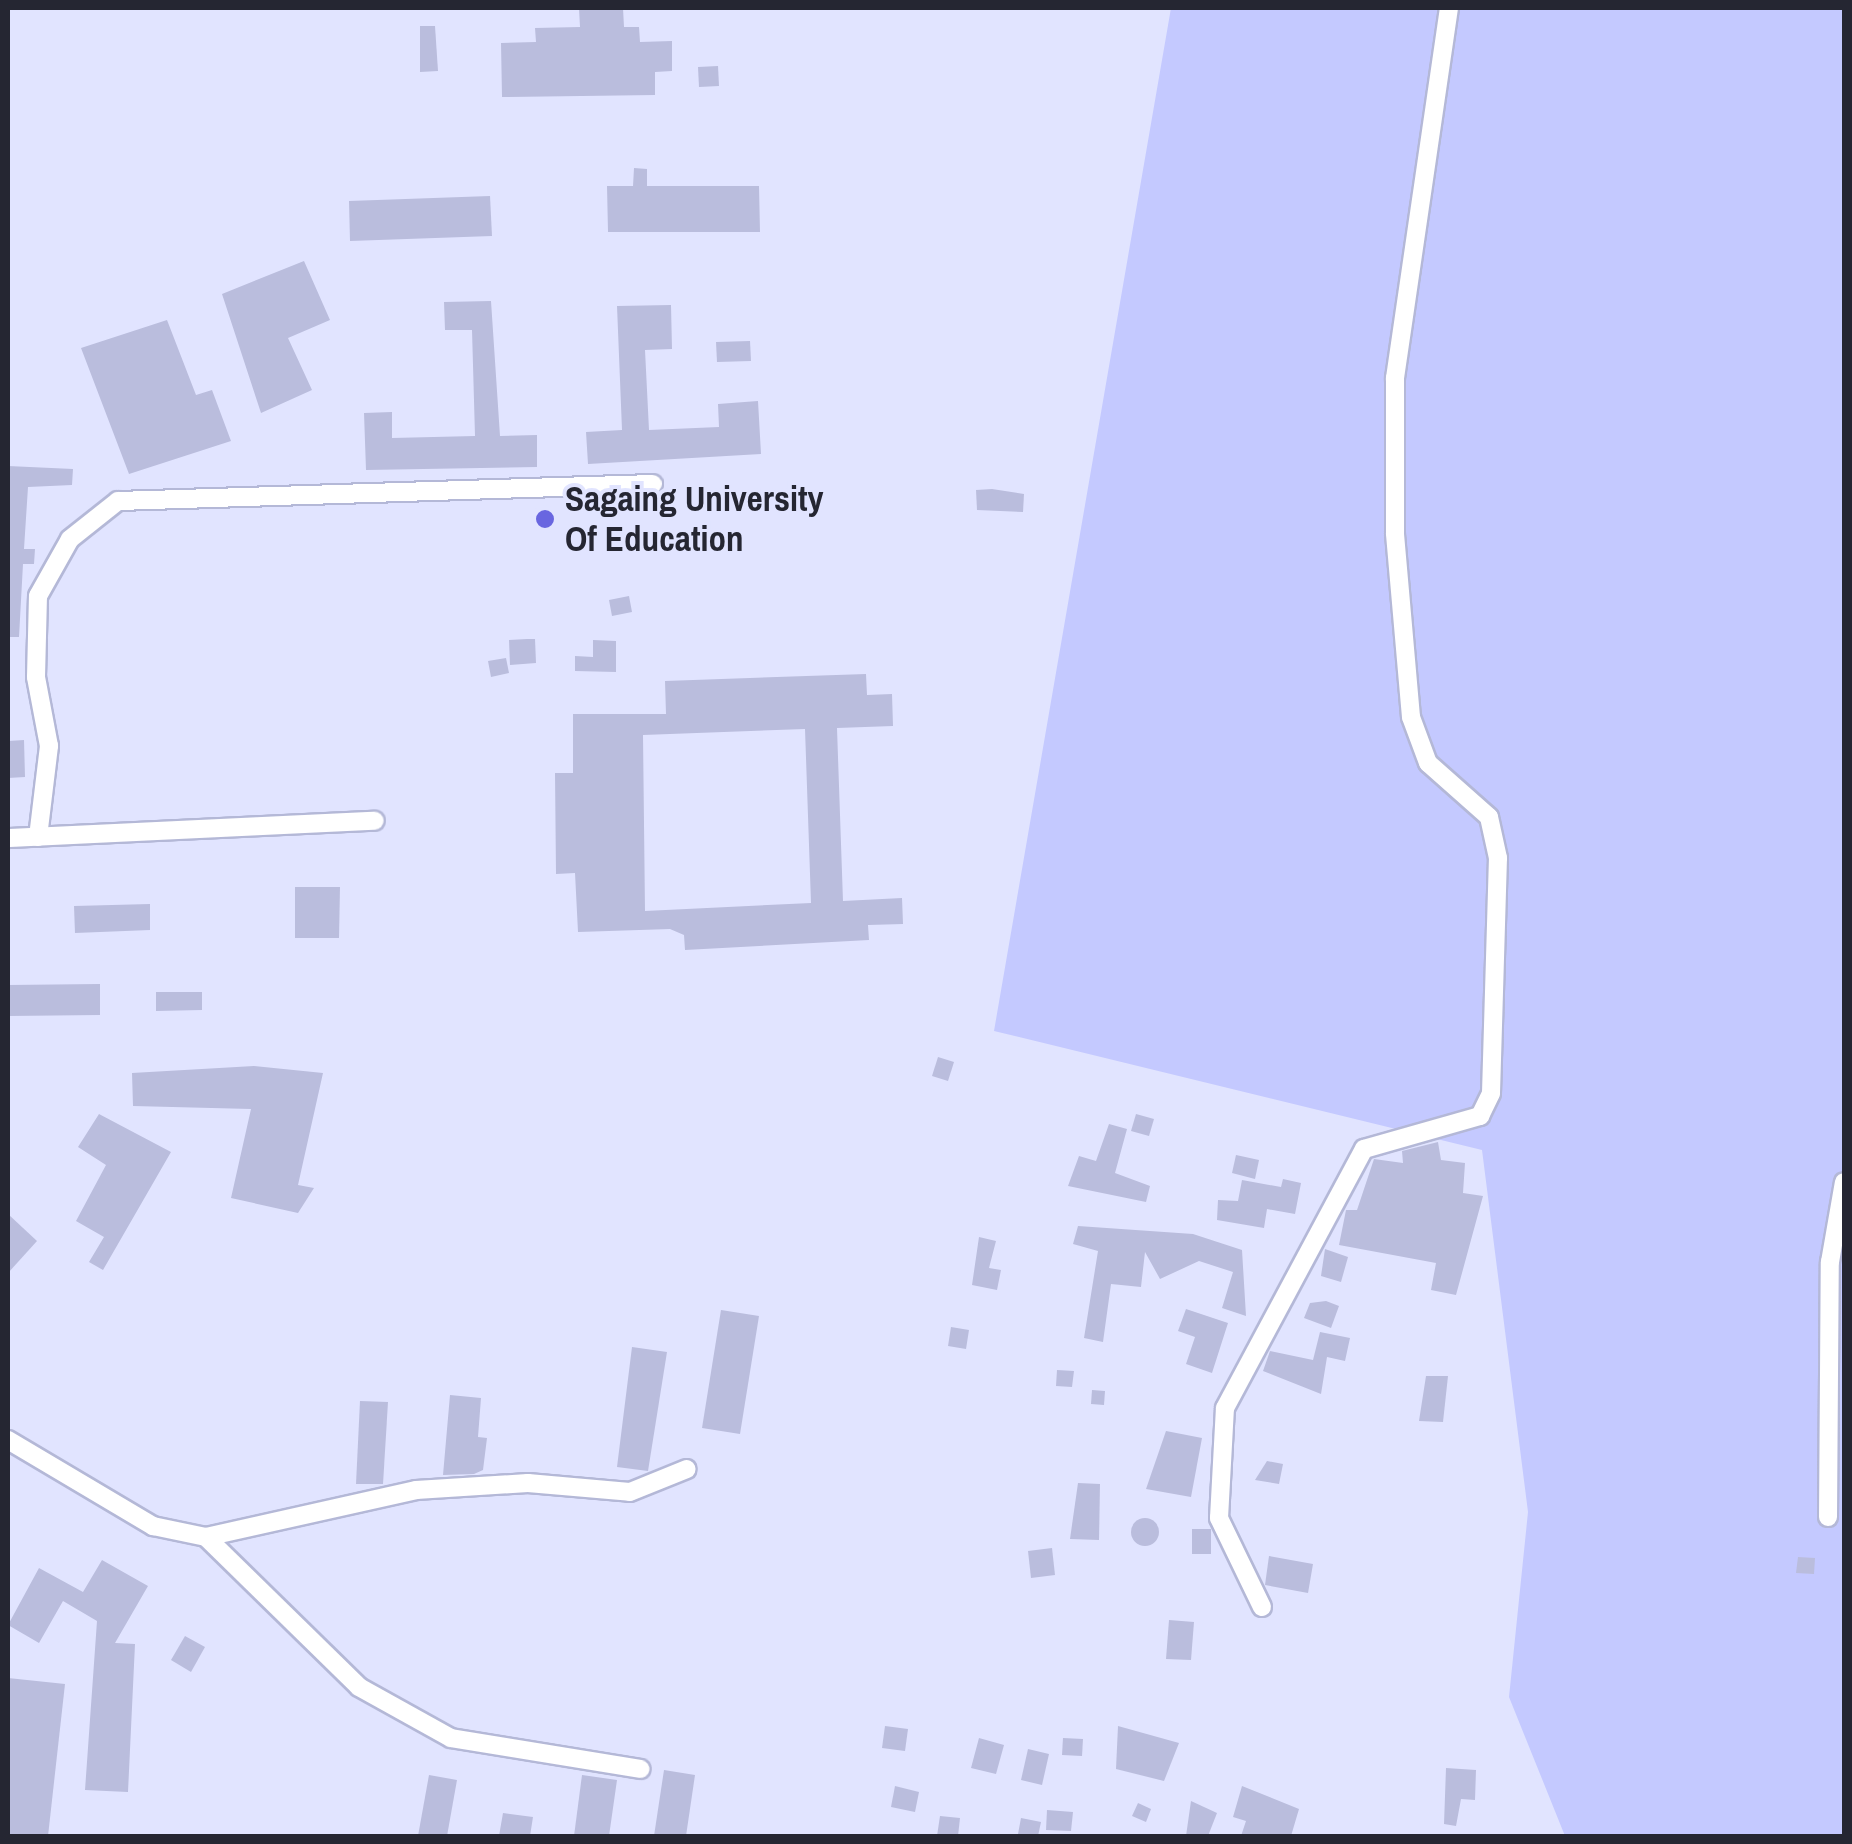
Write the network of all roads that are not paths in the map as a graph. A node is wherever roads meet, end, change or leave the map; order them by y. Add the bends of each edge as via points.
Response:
1 (1449, 8) edge
2 (653, 484) dead end
3 (374, 821) dead end
4 (38, 837) junction
5 (8, 838) edge
6 (1844, 1182) edge
7 (8, 1440) edge
8 (687, 1470) dead end
9 (1828, 1517) dead end
10 (206, 1537) junction
11 (1262, 1607) dead end
12 (640, 1769) dead end

1 - 11 street via 1396,378 1395,533 1412,717 1428,763 1490,817 1498,858 1491,1094 1480,1116 1364,1149 1226,1408 1219,1518
2 - 4 street via 118,501 70,539 38,596 36,677 49,746
3 - 4 street
4 - 5 street
6 - 9 street via 1830,1262
7 - 10 street via 153,1526
8 - 10 street via 630,1492 528,1483 416,1490
10 - 12 street via 359,1687 451,1738

